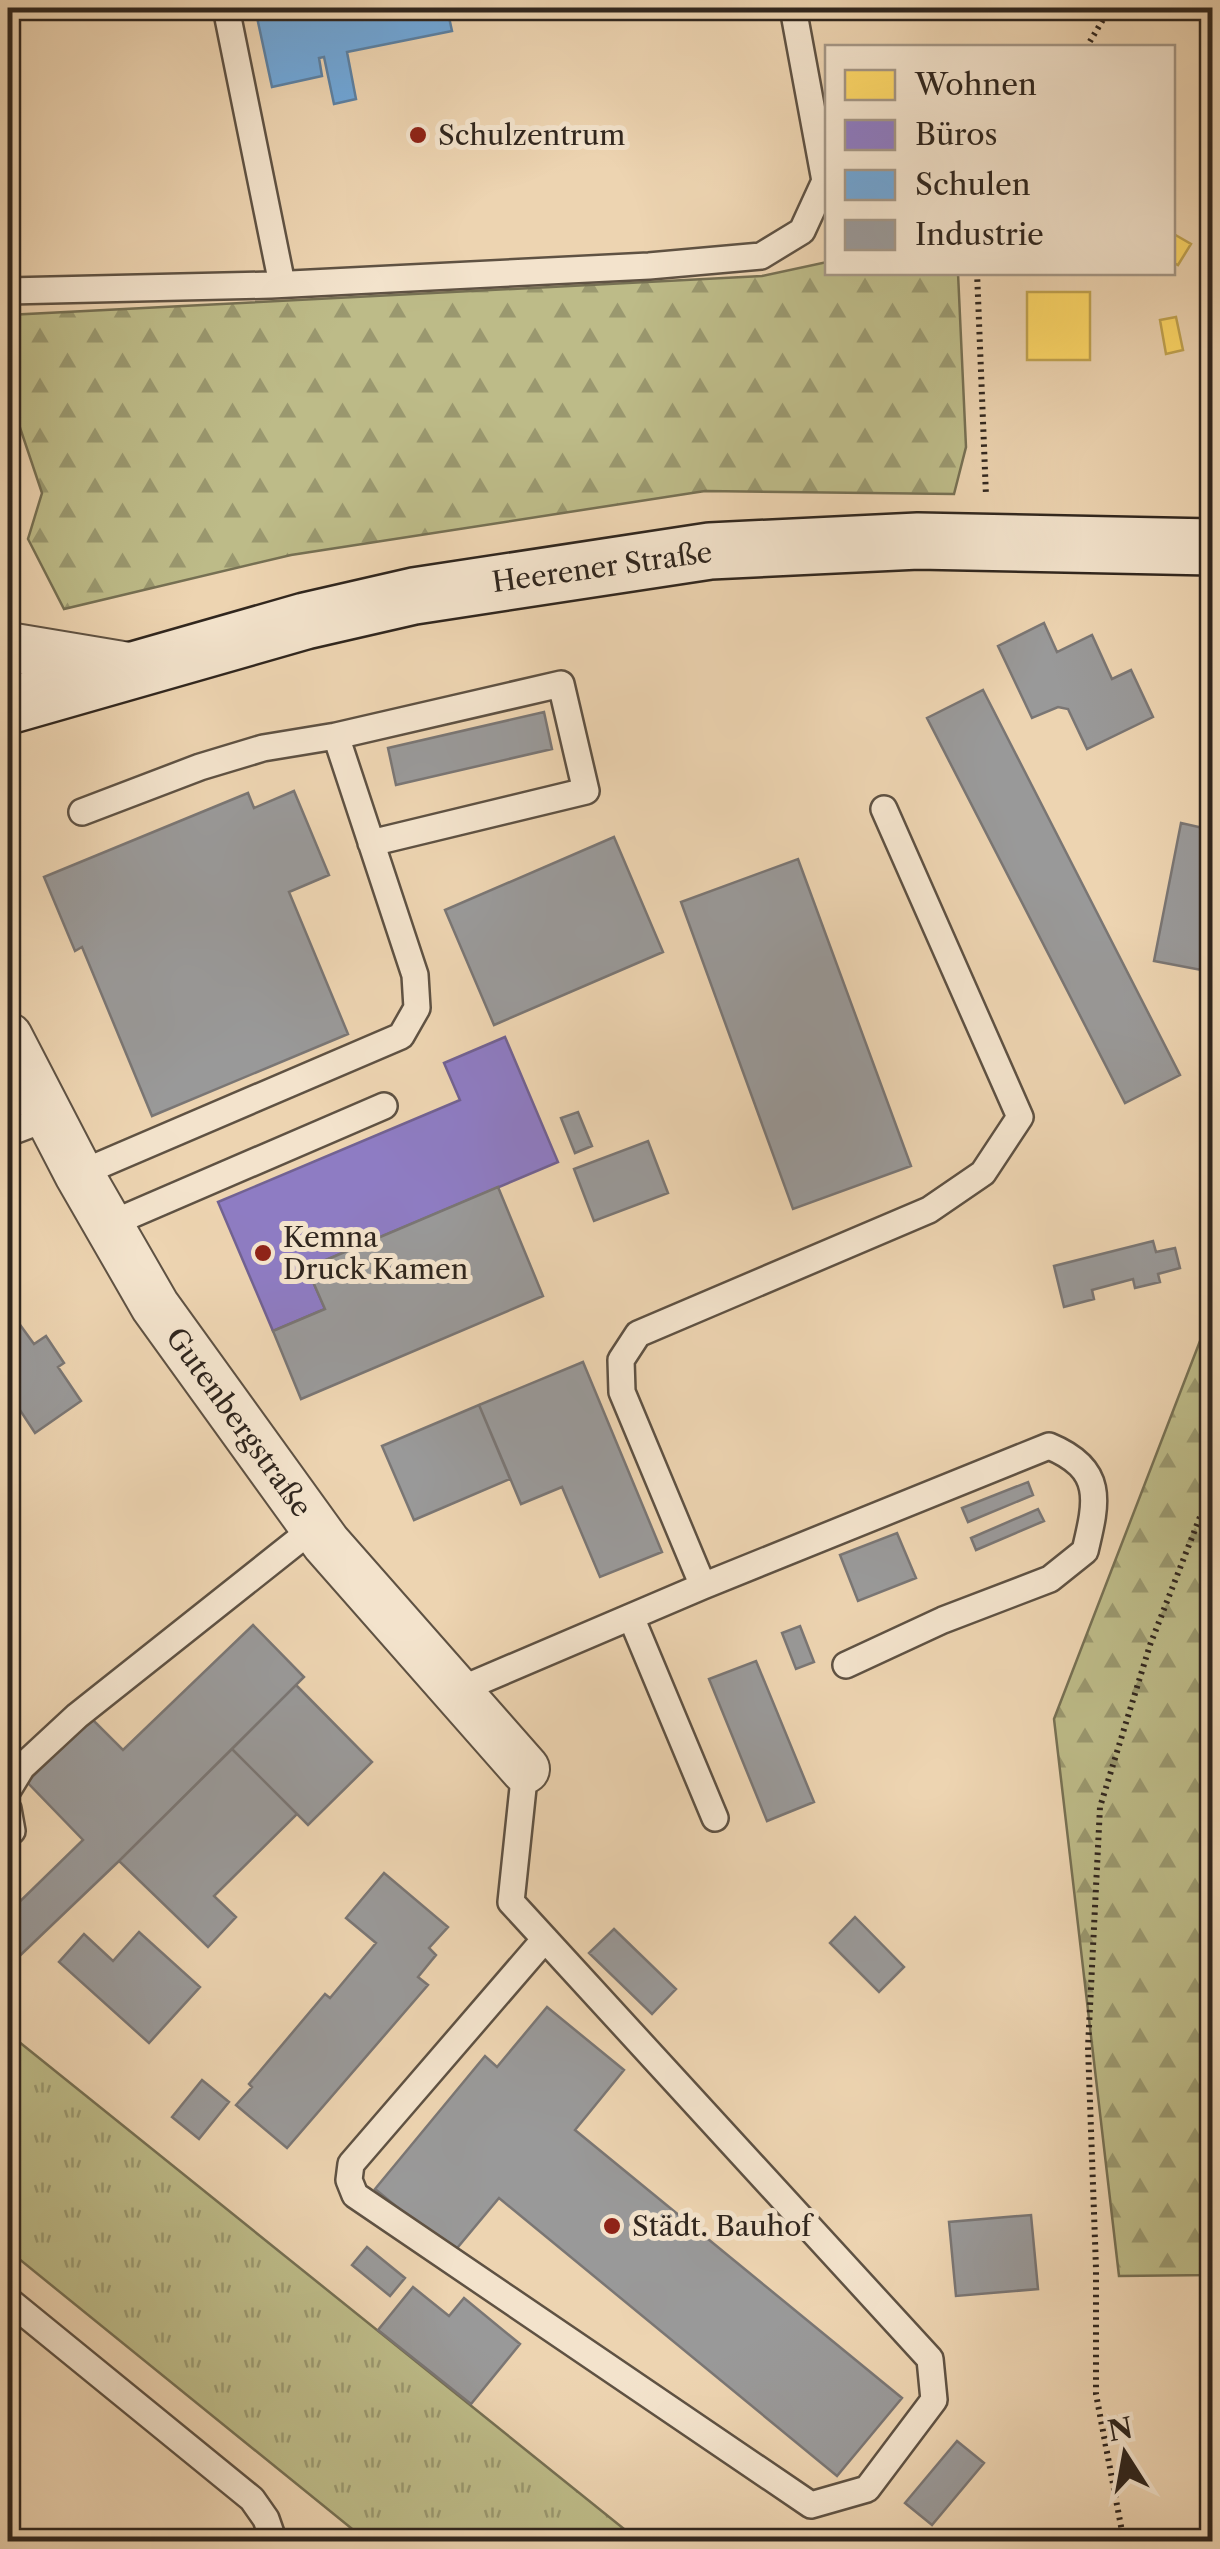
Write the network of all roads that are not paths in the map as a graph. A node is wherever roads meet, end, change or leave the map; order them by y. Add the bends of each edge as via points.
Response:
1 (226, 8) edge
2 (793, 8) edge
3 (282, 284) junction
4 (8, 291) edge
5 (1212, 547) edge
6 (8, 647) edge
7 (134, 668) junction
8 (8, 706) edge
9 (336, 736) junction
10 (884, 809) dead end
11 (82, 812) dead end
12 (371, 844) junction
13 (8, 1037) edge
14 (384, 1106) dead end
15 (28, 1125) edge
16 (79, 1174) junction
17 (108, 1225) junction
18 (315, 1527) junction
19 (703, 1586) junction
20 (631, 1617) junction
21 (846, 1665) dead end
22 (456, 1691) junction
23 (525, 1769) joint
24 (8, 1790) edge
25 (715, 1818) dead end
26 (544, 1939) junction
27 (8, 2300) edge
28 (274, 2542) edge

1 - 3 lane
2 - 3 lane via 825,182 802,230 761,256
3 - 4 lane
5 - 7 main road, Heerener Straße via 987,542 710,551 414,596
6 - 7 street
7 - 8 main road, Heerener Straße
9 - 11 lane via 263,748
9 - 12 lane
9 - 12 lane via 561,684 586,790
10 - 19 lane via 1020,1117 983,1173 929,1210 638,1334 621,1360 622,1392
12 - 16 lane via 414,975 418,1008 401,1036
13 - 15 street, Gutenbergstraße
14 - 17 lane
15 - 16 street, Gutenbergstraße
16 - 17 street, Gutenbergstraße
17 - 18 street, Gutenbergstraße via 155,1306
18 - 22 street, Gutenbergstraße
18 - 24 lane via 77,1716
19 - 20 lane
19 - 21 lane via 1049,1446 1087,1471 1095,1500 1085,1551 1050,1579
20 - 22 lane
20 - 25 lane
22 - 23 street, Gutenbergstraße
23 - 26 lane via 511,1902
26 - 26 lane via 930,2359 934,2400 867,2489 811,2505 355,2196 351,2164
27 - 28 lane via 252,2498

